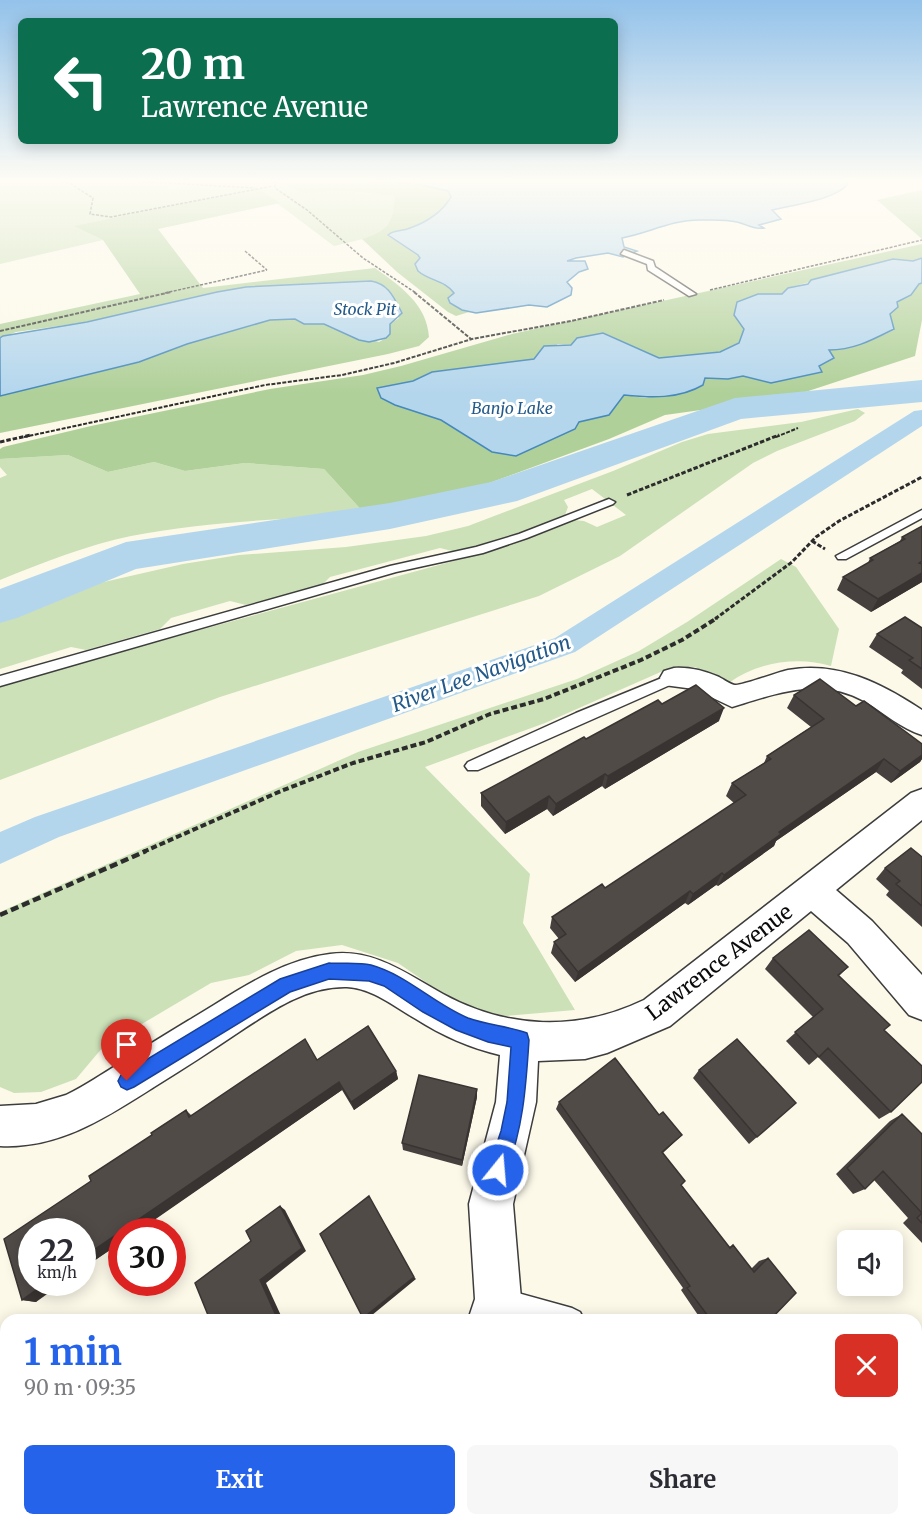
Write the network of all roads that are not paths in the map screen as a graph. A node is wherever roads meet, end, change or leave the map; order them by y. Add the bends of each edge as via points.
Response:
1 (624, 252) dead end
2 (692, 294) road end
3 (609, 502) road end
4 (922, 513) edge
5 (842, 556) dead end
6 (674, 678) joint
7 (0, 681) edge
8 (922, 724) edge
9 (473, 766) dead end
10 (922, 802) edge
11 (812, 891) junction
12 (922, 1002) edge
13 (520, 1040) junction
14 (0, 1126) edge
15 (494, 1310) edge
16 (525, 1314) edge

1 - 2 lane via 650,263 651,268
3 - 7 lane via 479,550 394,569
4 - 5 lane
6 - 8 street via 701,680 732,697 791,678 830,678 870,690
6 - 9 lane
10 - 11 street, Lawrence Avenue
11 - 12 street via 860,932
11 - 13 street, Lawrence Avenue via 657,1013 606,1035 580,1041
13 - 14 street, Lawrence Avenue via 462,1024 390,981 369,973 329,971 285,985 70,1114 27,1127
13 - 15 street via 516,1102 491,1204
15 - 16 lane

